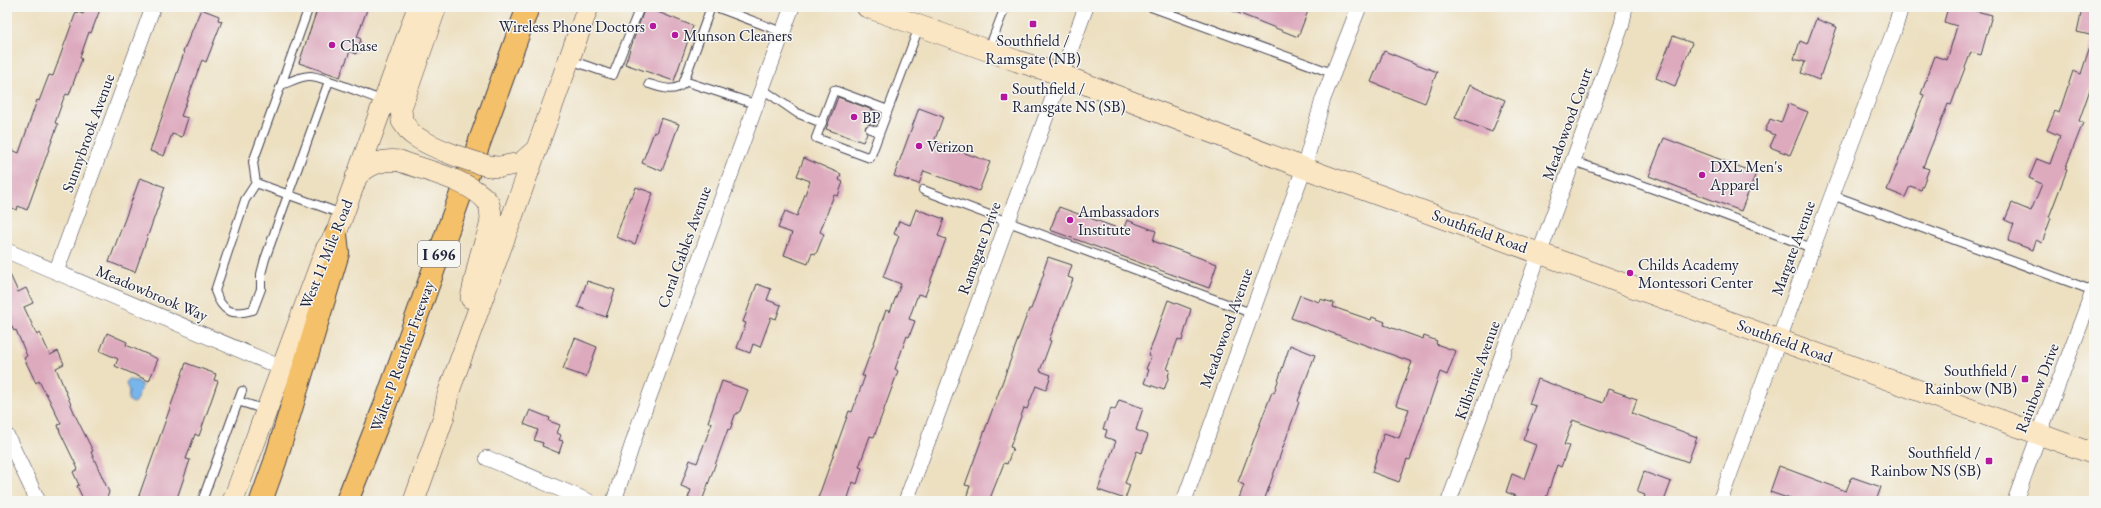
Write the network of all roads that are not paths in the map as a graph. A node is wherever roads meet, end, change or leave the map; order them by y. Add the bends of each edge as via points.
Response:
1 (153, 7) edge
2 (309, 7) edge
3 (528, 7) edge
4 (588, 7) edge
5 (640, 7) edge
6 (711, 7) edge
7 (716, 7) edge
8 (792, 7) edge
9 (867, 7) edge
10 (1005, 7) edge
11 (1086, 7) edge
12 (1151, 7) edge
13 (1359, 7) edge
14 (1625, 7) edge
15 (1901, 7) edge
16 (422, 11) edge
17 (919, 26) junction
18 (782, 32) junction
19 (988, 51) junction
20 (569, 60) junction
21 (1332, 74) junction
22 (1062, 75) junction
23 (329, 81) junction
24 (684, 81) junction
25 (649, 84) dead end
26 (281, 85) junction
27 (761, 88) junction
28 (384, 101) junction
29 (755, 104) junction
30 (888, 110) junction
31 (822, 123) junction
32 (870, 128) dead end
33 (879, 132) junction
34 (537, 149) junction
35 (1573, 161) junction
36 (1304, 168) junction
37 (356, 177) junction
38 (256, 183) junction
39 (923, 190) dead end
40 (288, 194) junction
41 (1832, 194) junction
42 (343, 214) junction
43 (1007, 222) junction
44 (336, 234) junction
45 (1812, 248) junction
46 (7, 251) edge
47 (1539, 252) junction
48 (56, 272) junction
49 (2094, 290) edge
50 (1251, 313) junction
51 (1781, 339) junction
52 (282, 368) junction
53 (455, 374) junction
54 (242, 391) dead end
55 (238, 401) junction
56 (267, 410) junction
57 (2039, 433) junction
58 (7, 436) edge
59 (2094, 454) edge
60 (487, 458) dead end
61 (38, 501) edge
62 (202, 501) edge
63 (233, 501) edge
64 (261, 501) edge
65 (348, 501) edge
66 (414, 501) edge
67 (588, 501) edge
68 (614, 501) edge
69 (906, 501) edge
70 (1184, 501) edge
71 (1449, 501) edge
72 (1720, 501) edge
73 (2015, 501) edge

1 - 48 street, Sunnybrook Avenue
2 - 26 lane
3 - 65 highway, Walter P Reuther Freeway / I 696
4 - 20 main road
5 - 20 lane via 613,75
6 - 24 lane
7 - 18 lane
8 - 18 street, Coral Gables Avenue
9 - 17 main road, Southfield Road
10 - 19 lane
11 - 22 street, Ramsgate Drive
12 - 21 lane
13 - 21 street
14 - 35 street, Meadowood Court via 1622,24
15 - 41 street, Margate Avenue
16 - 28 main road, West 11 Mile Road
16 - 34 main road, bridge via 401,108 402,121 410,132 422,142 500,168 521,163
17 - 19 main road, Southfield Road
17 - 30 lane
18 - 27 street, Coral Gables Avenue
19 - 22 main road, Southfield Road
20 - 34 main road
21 - 36 street
22 - 36 main road, Southfield Road
22 - 43 street, Ramsgate Drive
23 - 26 lane via 304,76
23 - 28 lane
23 - 40 lane
24 - 25 lane via 679,88 672,90
24 - 29 lane
26 - 38 lane via 253,162
27 - 29 street, Coral Gables Avenue
27 - 31 lane via 797,113
28 - 37 main road, West 11 Mile Road
29 - 68 street, Coral Gables Avenue
30 - 31 lane via 834,90 828,113
30 - 33 lane
31 - 33 lane via 816,138 870,158
32 - 33 lane
34 - 53 main road
35 - 45 lane
35 - 47 street, Meadowood Court
36 - 47 main road, Southfield Road
36 - 50 street, Meadowood Avenue
37 - 42 main road, West 11 Mile Road
37 - 53 main road, bridge via 374,164 400,161 466,185 488,202 491,223 480,256
38 - 40 lane
38 - 40 lane via 245,200 215,291 220,304 231,312 244,313 253,310 261,289 261,274 265,260
39 - 43 lane
40 - 42 lane
41 - 45 street, Margate Avenue
41 - 49 lane
42 - 44 main road, West 11 Mile Road
43 - 50 lane
43 - 69 street, Ramsgate Drive
44 - 52 main road, West 11 Mile Road via 326,248
44 - 64 highway via 338,253
45 - 51 street, Margate Avenue
46 - 48 street, Meadowbrook Way
47 - 51 main road, Southfield Road
47 - 71 street, Kilbirnie Avenue
48 - 52 street, Meadowbrook Way
49 - 57 street, Rainbow Drive
50 - 70 street, Meadowood Avenue
51 - 57 main road, Southfield Road
51 - 72 street, Margate Avenue
52 - 56 main road, West 11 Mile Road
53 - 66 main road via 444,416
54 - 55 lane
55 - 56 lane
55 - 62 lane
56 - 63 main road, West 11 Mile Road
57 - 59 main road, Southfield Road
57 - 73 street, Rainbow Drive
58 - 61 street
60 - 67 street

